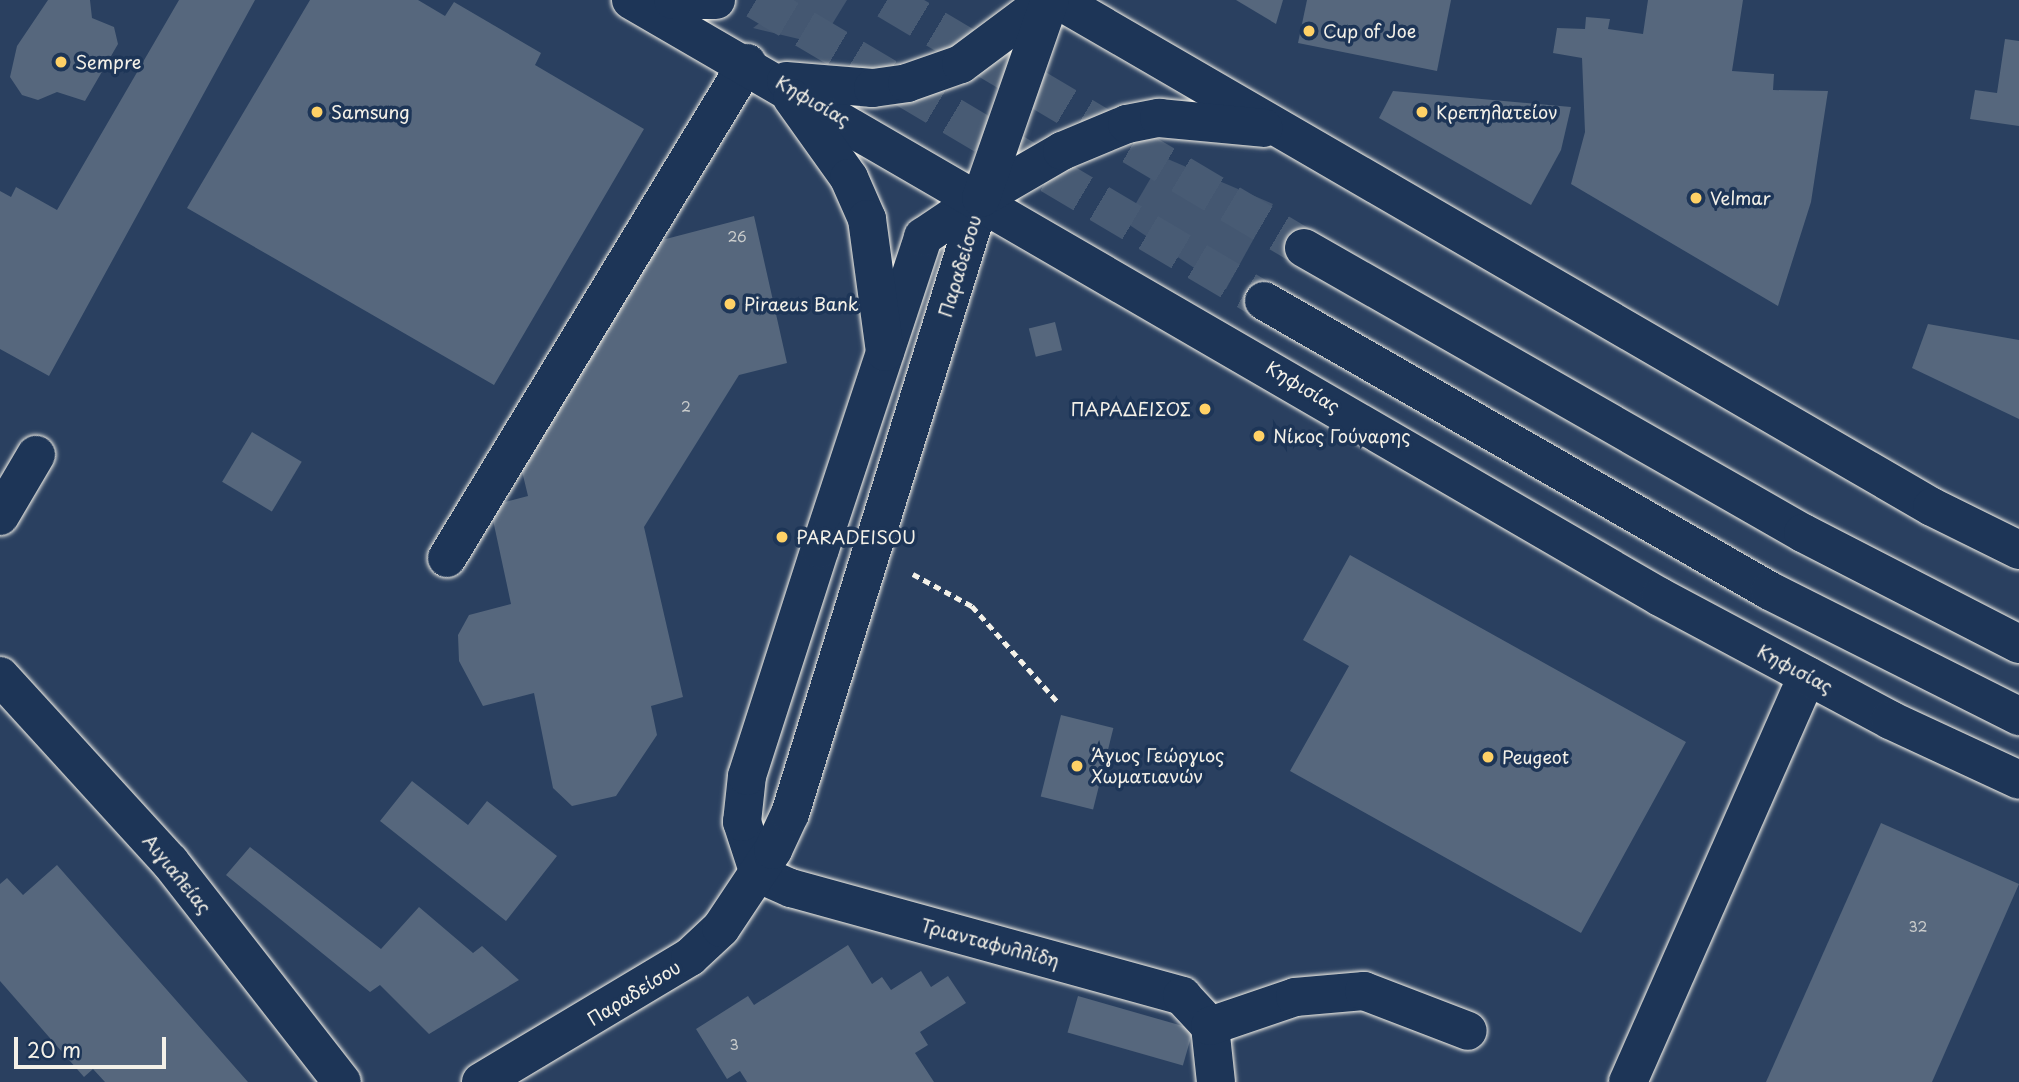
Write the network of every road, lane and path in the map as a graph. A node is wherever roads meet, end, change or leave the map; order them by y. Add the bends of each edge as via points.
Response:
1 (631, 0) edge
2 (673, 0) edge
3 (716, 0) edge
4 (1049, 0) edge
5 (1058, 0) edge
6 (762, 72) junction
7 (1281, 130) junction
8 (981, 198) junction
9 (1304, 248) tunnel mouth
10 (1264, 301) tunnel mouth
11 (885, 352) junction
12 (36, 455) dead end
13 (0, 516) edge
14 (2019, 550) edge
15 (447, 558) dead end
16 (868, 562) junction
17 (2019, 644) edge
18 (0, 676) edge
19 (1807, 676) junction
20 (1057, 701) dead end
21 (2019, 716) edge
22 (2019, 780) edge
23 (760, 874) junction
24 (1210, 1026) junction
25 (1468, 1031) dead end
26 (342, 1082) edge
27 (481, 1082) edge
28 (1216, 1082) edge
29 (1628, 1082) edge

1 - 6 main road, Κηφισίας
2 - 3 main road
4 - 6 main road via 961,64 907,83 873,88
4 - 8 main road
5 - 7 main road
6 - 8 main road, Κηφισίας
6 - 11 main road via 819,131 867,219
6 - 15 main road
7 - 8 main road via 1193,119 1127,124 1062,151
7 - 14 main road via 1932,507
8 - 11 main road, Παραδείσου via 923,237
8 - 16 main road, Παραδείσου
8 - 19 main road, Κηφισίας via 1660,597
9 - 17 main road via 1803,533
10 - 21 main road via 1770,592
11 - 23 main road, Παραδείσου via 747,776 743,830
12 - 13 main road
16 - 20 path via 939,583 972,606
16 - 23 main road, Παραδείσου via 790,814
18 - 26 main road, Αιγιαλείας via 170,862
19 - 22 main road, Κηφισίας
19 - 29 main road
23 - 24 main road, Τριανταφυλλίδη via 791,888 1182,996
23 - 27 main road, Παραδείσου via 690,957
24 - 25 main road via 1295,997 1364,990
24 - 28 main road

